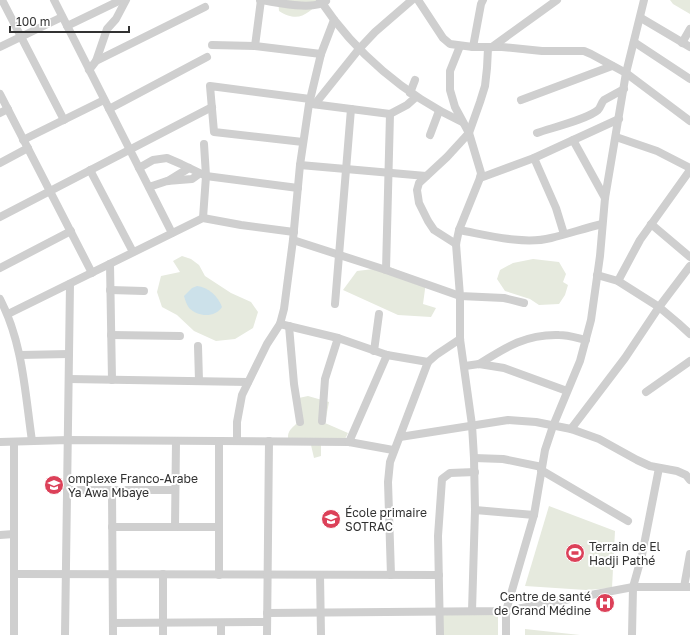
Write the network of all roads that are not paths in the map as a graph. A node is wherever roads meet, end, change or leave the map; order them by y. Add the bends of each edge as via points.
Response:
1 (2, 0) edge
2 (54, 0) edge
3 (121, 0) edge
4 (126, 0) edge
5 (261, 0) edge
6 (412, 0) edge
7 (418, 0) edge
8 (483, 0) edge
9 (557, 0) edge
10 (644, 0) edge
11 (323, 1) edge
12 (204, 8) dead end
13 (62, 17) junction
14 (641, 18) junction
15 (334, 20) junction
16 (67, 26) junction
17 (690, 29) edge
18 (21, 36) junction
19 (634, 42) junction
20 (682, 42) junction
21 (212, 45) dead end
22 (255, 46) junction
23 (460, 46) junction
24 (0, 47) edge
25 (473, 47) junction
26 (490, 47) junction
27 (690, 47) edge
28 (359, 49) junction
29 (321, 54) junction
30 (207, 57) dead end
31 (96, 61) junction
32 (612, 66) junction
33 (89, 70) junction
34 (626, 74) junction
35 (690, 79) edge
36 (414, 80) dead end
37 (624, 89) junction
38 (0, 94) edge
39 (413, 95) junction
40 (104, 100) junction
41 (521, 100) dead end
42 (312, 102) junction
43 (212, 107) junction
44 (109, 109) junction
45 (352, 109) junction
46 (4, 111) edge
47 (439, 111) junction
48 (390, 114) junction
49 (618, 119) junction
50 (64, 120) junction
51 (690, 121) edge
52 (462, 122) junction
53 (468, 133) junction
54 (537, 133) dead end
55 (430, 136) dead end
56 (616, 137) junction
57 (23, 140) junction
58 (573, 140) junction
59 (303, 142) junction
60 (204, 144) dead end
61 (28, 148) junction
62 (130, 149) junction
63 (534, 158) junction
64 (0, 163) edge
65 (300, 165) junction
66 (139, 168) junction
67 (189, 168) junction
68 (346, 169) junction
69 (690, 169) edge
70 (90, 170) junction
71 (388, 172) junction
72 (202, 175) junction
73 (426, 176) junction
74 (480, 178) junction
75 (167, 181) junction
76 (149, 187) junction
77 (298, 188) junction
78 (50, 191) junction
79 (605, 198) junction
80 (0, 216) edge
81 (203, 218) junction
82 (602, 224) junction
83 (651, 224) junction
84 (459, 230) junction
85 (71, 231) junction
86 (172, 233) junction
87 (564, 234) junction
88 (294, 236) junction
89 (456, 244) junction
90 (133, 252) junction
91 (339, 254) junction
92 (690, 257) edge
93 (110, 264) junction
94 (0, 268) edge
95 (689, 269) edge
96 (386, 270) junction
97 (92, 273) junction
98 (597, 275) junction
99 (618, 282) junction
100 (70, 284) junction
101 (110, 290) junction
102 (144, 291) dead end
103 (460, 296) junction
104 (0, 299) edge
105 (524, 303) dead end
106 (335, 304) dead end
107 (659, 307) junction
108 (8, 314) junction
109 (379, 314) dead end
110 (280, 324) junction
111 (290, 326) junction
112 (690, 334) edge
113 (111, 335) junction
114 (180, 336) dead end
115 (338, 338) junction
116 (460, 339) junction
117 (586, 340) junction
118 (198, 346) dead end
119 (374, 351) junction
120 (69, 354) junction
121 (20, 355) junction
122 (387, 355) junction
123 (428, 362) junction
124 (690, 362) edge
125 (479, 364) junction
126 (465, 366) junction
127 (69, 379) junction
128 (112, 380) junction
129 (199, 381) junction
130 (248, 382) junction
131 (567, 392) junction
132 (646, 392) dead end
133 (322, 421) dead end
134 (300, 422) dead end
135 (472, 425) junction
136 (553, 426) junction
137 (571, 429) junction
138 (400, 436) junction
139 (68, 440) junction
140 (32, 441) junction
141 (176, 441) junction
142 (220, 441) junction
143 (237, 441) junction
144 (269, 441) junction
145 (0, 442) edge
146 (14, 442) junction
147 (349, 442) junction
148 (393, 450) junction
149 (474, 458) junction
150 (659, 468) junction
151 (541, 469) junction
152 (475, 472) junction
153 (690, 480) edge
154 (67, 490) junction
155 (112, 490) junction
156 (175, 490) junction
157 (475, 510) junction
158 (534, 515) junction
159 (628, 520) dead end
160 (112, 527) junction
161 (175, 527) junction
162 (219, 527) junction
163 (14, 534) junction
164 (0, 535) edge
165 (690, 554) edge
166 (14, 574) junction
167 (66, 574) junction
168 (113, 574) junction
169 (163, 574) junction
170 (219, 574) junction
171 (267, 575) junction
172 (320, 575) junction
173 (391, 575) junction
174 (439, 575) junction
175 (633, 587) junction
176 (687, 587) edge
177 (506, 611) junction
178 (439, 612) junction
179 (472, 612) junction
180 (267, 613) junction
181 (321, 613) junction
182 (267, 622) junction
183 (113, 623) junction
184 (163, 623) junction
185 (221, 623) junction
186 (14, 635) edge
187 (65, 635) edge
188 (113, 635) edge
189 (163, 635) edge
190 (221, 635) edge
191 (267, 635) edge
192 (321, 635) edge
193 (440, 635) edge
194 (506, 635) edge
195 (632, 635) edge

1 - 18 street
2 - 13 street
3 - 16 street
4 - 31 street via 116,19 107,29
5 - 11 street via 309,6
5 - 22 street
6 - 28 street
7 - 23 street via 443,38 450,44
8 - 25 street via 480,4
9 - 26 street
10 - 14 street
11 - 15 street
12 - 31 street
13 - 16 street
13 - 18 street
14 - 19 street
14 - 20 street
15 - 28 street
15 - 29 street
16 - 33 street
17 - 20 street
18 - 24 street
18 - 50 street
19 - 34 street
19 - 35 street
20 - 27 street
21 - 22 street
22 - 29 street
23 - 25 street
23 - 52 street via 450,71 450,82 452,97
25 - 26 street
26 - 32 street via 584,52
26 - 53 street via 480,102
28 - 39 street
28 - 42 street
29 - 42 street
30 - 44 street
31 - 33 street
32 - 34 street
32 - 41 street
33 - 40 street
34 - 37 street
34 - 51 street
36 - 39 street
37 - 49 street
37 - 54 street via 604,100 599,109 590,116
38 - 46 street
39 - 47 street
39 - 48 street via 407,105
40 - 44 street
40 - 50 street
42 - 43 street via 210,86
42 - 45 street
42 - 59 street
43 - 59 street via 214,132
43 - 62 street
44 - 62 street
45 - 48 street
45 - 68 street
46 - 57 street
47 - 52 street
47 - 55 street
48 - 71 street
49 - 56 street
49 - 58 street
50 - 57 street
52 - 53 street
53 - 73 street
53 - 74 street via 479,165
56 - 69 street via 657,151
56 - 79 street
57 - 61 street
58 - 63 street
58 - 79 street
59 - 65 street
60 - 72 street
61 - 64 street
61 - 78 street
62 - 66 street
62 - 70 street
63 - 74 street
63 - 87 street via 556,208
65 - 68 street
65 - 77 street
66 - 67 street via 153,160 167,158
66 - 76 street
67 - 72 street
67 - 75 street
68 - 71 street
68 - 91 street
69 - 83 street
70 - 78 street
70 - 90 street
71 - 73 street
71 - 96 street
72 - 75 street via 192,179
72 - 77 street
72 - 81 street
73 - 89 street via 419,183 419,204 434,230
74 - 84 street
75 - 76 street
76 - 86 street
77 - 88 street
78 - 80 street
78 - 85 street
79 - 82 street
81 - 86 street
81 - 88 street
82 - 87 street
82 - 98 street
83 - 92 street
83 - 99 street
84 - 87 street via 526,240
84 - 89 street
85 - 94 street
85 - 97 street
86 - 90 street
88 - 91 street
88 - 110 street via 288,290
89 - 103 street
90 - 93 street
91 - 96 street
91 - 106 street
93 - 97 street
93 - 101 street
95 - 107 street
96 - 103 street
97 - 100 street
98 - 99 street
98 - 117 street
99 - 107 street
100 - 108 street
100 - 120 street
101 - 102 street
101 - 113 street
103 - 105 street via 504,298
103 - 116 street
104 - 108 street
107 - 112 street
107 - 137 street via 625,358
108 - 121 street
109 - 119 street
110 - 111 street
110 - 130 street
111 - 115 street
111 - 134 street via 294,384
113 - 114 street
113 - 128 street
115 - 119 street
115 - 133 street via 325,379
116 - 123 street
116 - 126 street
117 - 125 street via 560,335 535,336 514,344
117 - 131 street
118 - 129 street
119 - 122 street
120 - 121 street
120 - 127 street
121 - 140 street
122 - 123 street
122 - 147 street
123 - 138 street
124 - 132 street
125 - 126 street
125 - 131 street via 504,368
126 - 135 street
127 - 128 street
127 - 139 street
128 - 129 street
129 - 130 street
130 - 143 street via 242,395
131 - 136 street
135 - 136 street via 508,420
135 - 138 street
135 - 149 street
136 - 137 street
136 - 151 street
137 - 150 street via 599,439 637,460
138 - 148 street
139 - 140 street
139 - 141 street
139 - 154 street
140 - 146 street
141 - 142 street
141 - 156 street
142 - 143 street
142 - 162 street
143 - 144 street
144 - 147 street
144 - 171 street
145 - 146 street
146 - 163 street
147 - 148 street
148 - 173 street via 388,469
149 - 151 street via 503,459
149 - 152 street
150 - 153 street via 677,471
150 - 175 street
151 - 158 street
151 - 159 street
152 - 157 street
152 - 174 street via 450,472 442,479 438,536
154 - 155 street
154 - 167 street
155 - 156 street
155 - 160 street
156 - 161 street
157 - 158 street
157 - 179 street
158 - 177 street
160 - 161 street
160 - 168 street
161 - 162 street
162 - 170 street
163 - 164 street
163 - 166 street
165 - 176 street
166 - 167 street
166 - 186 street
167 - 168 street
167 - 187 street
168 - 169 street
168 - 183 street
169 - 170 street
169 - 184 street
170 - 171 street
171 - 172 street
171 - 180 street
172 - 173 street
172 - 181 street
173 - 174 street
174 - 178 street
175 - 176 street
175 - 177 street
175 - 195 street
177 - 179 street
177 - 194 street
178 - 179 street
178 - 181 street
178 - 193 street
180 - 181 street
180 - 182 street
181 - 192 street
182 - 185 street
182 - 191 street
183 - 184 street
183 - 188 street
184 - 185 street
184 - 189 street
185 - 190 street

